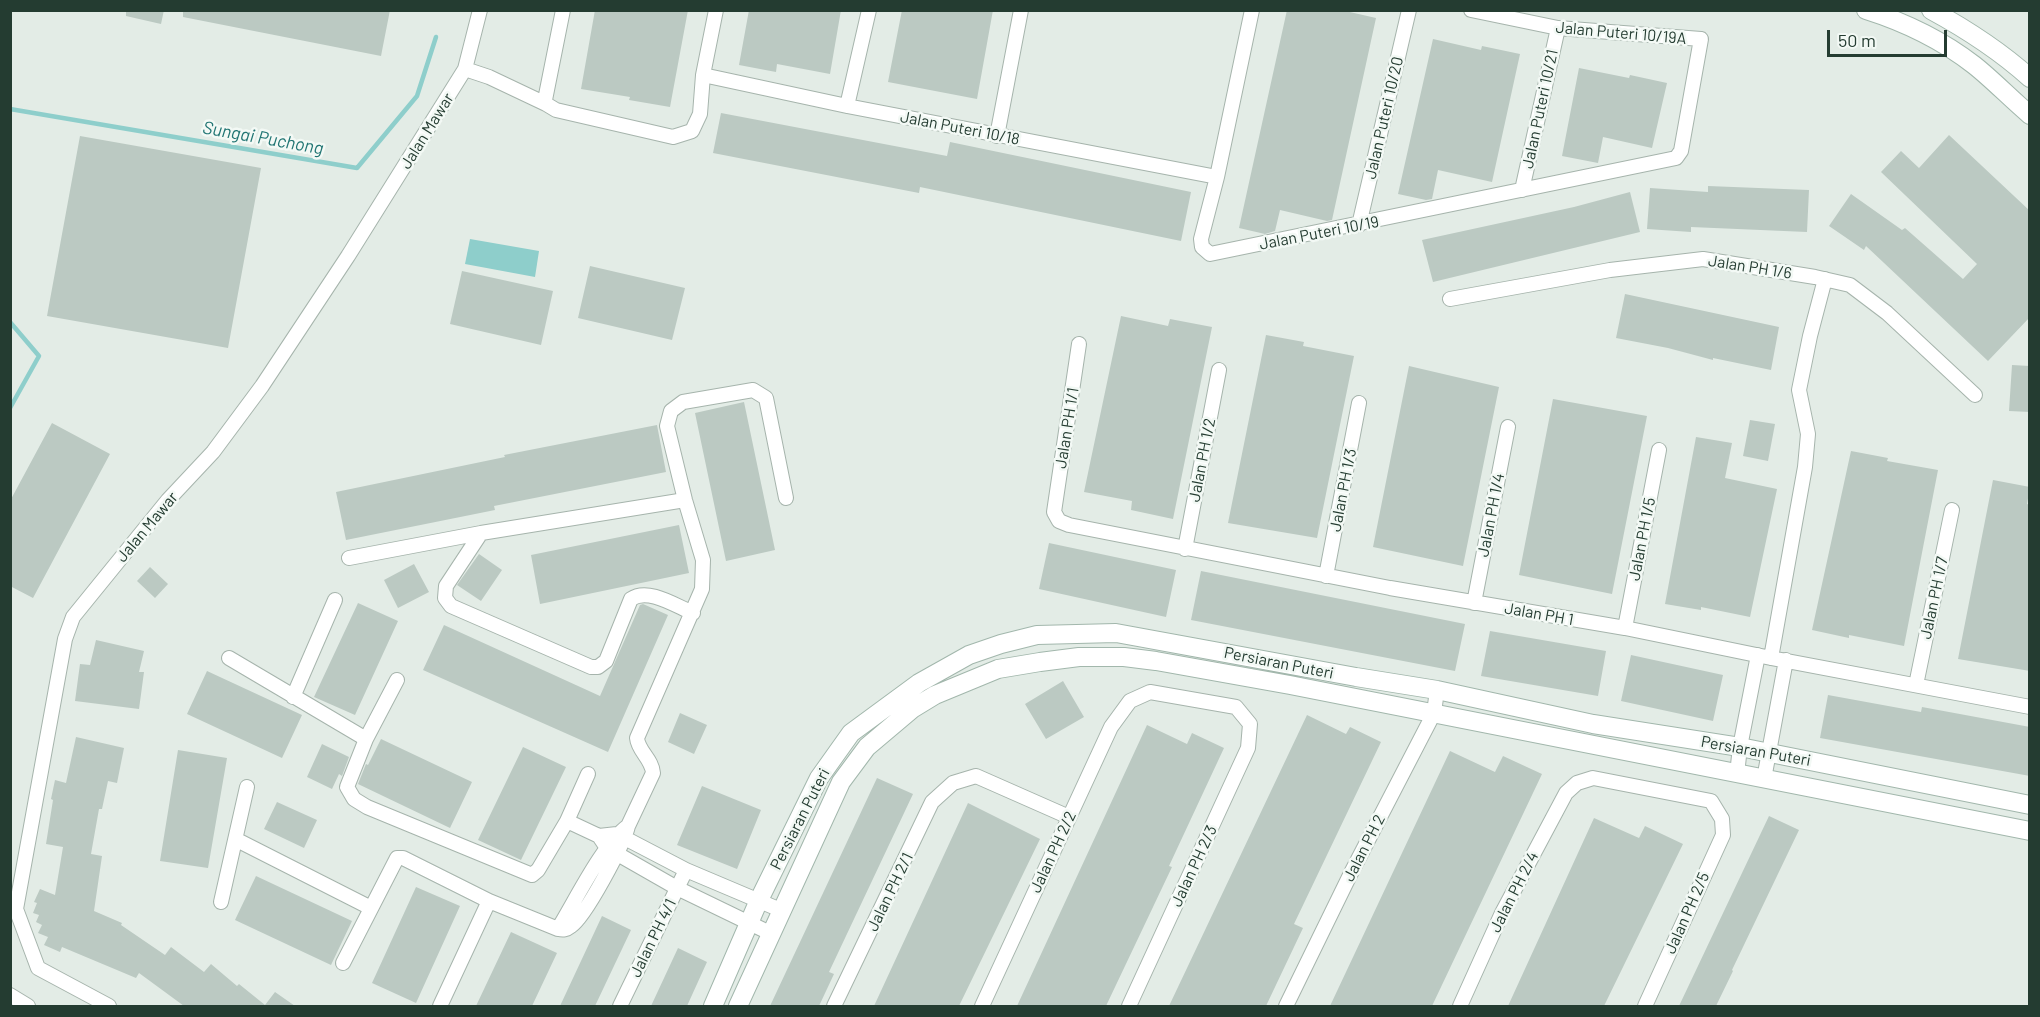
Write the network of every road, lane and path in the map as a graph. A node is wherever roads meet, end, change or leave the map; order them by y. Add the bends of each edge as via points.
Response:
1 (480, 10) edge
2 (563, 10) edge
3 (716, 10) edge
4 (869, 10) edge
5 (1021, 10) edge
6 (1252, 10) edge
7 (1409, 10) edge
8 (1472, 10) edge
9 (1866, 10) edge
10 (1931, 10) edge
11 (1558, 28) junction
12 (2012, 62) junction
13 (465, 69) junction
14 (2030, 70) edge
15 (704, 75) junction
16 (2030, 78) edge
17 (547, 98) junction
18 (847, 106) junction
19 (2030, 115) edge
20 (997, 136) junction
21 (1676, 158) joint
22 (1217, 177) junction
23 (1522, 190) junction
24 (1359, 225) junction
25 (1825, 279) junction
26 (1450, 300) dead end
27 (1079, 344) dead end
28 (1219, 370) dead end
29 (1975, 395) dead end
30 (1359, 403) dead end
31 (1508, 427) dead end
32 (1659, 450) dead end
33 (786, 498) dead end
34 (685, 500) junction
35 (1952, 510) dead end
36 (1054, 512) joint
37 (481, 533) junction
38 (1185, 549) junction
39 (349, 558) dead end
40 (1326, 576) junction
41 (335, 600) dead end
42 (1474, 603) junction
43 (693, 613) junction
44 (1625, 628) junction
45 (229, 658) dead end
46 (1772, 658) junction
47 (397, 680) dead end
48 (1916, 685) junction
49 (1437, 690) junction
50 (293, 697) junction
51 (1130, 701) joint
52 (2030, 707) edge
53 (1434, 713) junction
54 (366, 739) junction
55 (1740, 747) junction
56 (1768, 752) junction
57 (588, 774) dead end
58 (1737, 774) junction
59 (1764, 779) junction
60 (1577, 783) joint
61 (247, 787) dead end
62 (2030, 805) edge
63 (1069, 817) junction
64 (567, 821) junction
65 (2030, 831) edge
66 (623, 833) junction
67 (599, 836) junction
68 (237, 840) junction
69 (612, 851) junction
70 (686, 870) junction
71 (677, 888) junction
72 (759, 900) junction
73 (489, 901) junction
74 (221, 902) dead end
75 (371, 908) junction
76 (783, 910) junction
77 (749, 924) junction
78 (772, 934) junction
79 (343, 963) dead end
80 (10, 995) edge
81 (87, 1002) edge
82 (28, 1006) edge
83 (110, 1006) edge
84 (440, 1006) edge
85 (620, 1006) edge
86 (713, 1006) edge
87 (738, 1006) edge
88 (834, 1006) edge
89 (982, 1006) edge
90 (1129, 1006) edge
91 (1286, 1006) edge
92 (1460, 1006) edge
93 (1645, 1006) edge

1 - 13 street, Jalan Mawar
2 - 17 street
3 - 15 street
4 - 18 street
5 - 20 street
6 - 22 street, Jalan Puteri 10/19
7 - 24 street, Jalan Puteri 10/20
8 - 11 street, Jalan Puteri 10/19A
9 - 19 main road via 1935,40 1974,65
10 - 12 main road
11 - 21 street, Jalan Puteri 10/19A via 1701,39 1681,151
11 - 23 street, Jalan Puteri 10/21
12 - 14 main road
12 - 16 main road
13 - 17 street
13 - 81 street, Jalan Mawar via 262,386 213,452 168,500 74,617 65,639 16,909 38,968
15 - 17 street via 700,114 692,130 673,138 556,110
15 - 18 street, Jalan Puteri 10/18
18 - 20 street, Jalan Puteri 10/18
20 - 22 street, Jalan Puteri 10/18
21 - 23 street, Jalan Puteri 10/19
22 - 24 street, Jalan Puteri 10/19 via 1201,239 1202,247 1210,254
23 - 24 street, Jalan Puteri 10/19
25 - 26 street, Jalan PH 1/6 via 1703,259 1610,270
25 - 29 street, Jalan PH 1/6 via 1850,285 1887,313
25 - 46 street via 1799,390 1808,434 1805,467
27 - 36 street, Jalan PH 1/1
28 - 38 street, Jalan PH 1/2
30 - 40 street, Jalan PH 1/3
31 - 42 street, Jalan PH 1/4
32 - 44 street, Jalan PH 1/5
33 - 34 street via 766,398 753,390 683,402 671,411 667,426
34 - 37 street
34 - 43 street via 703,560 702,589
35 - 48 street, Jalan PH 1/7
36 - 38 street, Jalan PH 1 via 1059,521 1069,525
37 - 39 street
37 - 43 street via 446,585 445,598 451,606 591,667 606,661 637,595 651,596
38 - 40 street, Jalan PH 1
40 - 42 street, Jalan PH 1
41 - 50 street
42 - 44 street, Jalan PH 1
43 - 66 street via 637,738 653,773
44 - 46 street, Jalan PH 1
45 - 50 street
46 - 48 street, Jalan PH 1
46 - 55 street
46 - 56 street
47 - 54 street
48 - 52 street, Jalan PH 1
49 - 53 street, Jalan PH 2
49 - 55 main road, Persiaran Puteri via 1593,724
49 - 72 main road, Persiaran Puteri via 1116,633 1037,635 1001,644 969,655 919,683 851,733 819,777
50 - 54 street
51 - 63 street, Jalan PH 2/2 via 1111,727
51 - 90 street, Jalan PH 2/3 via 1150,692 1236,707 1250,724 1248,748
53 - 58 main road, Persiaran Puteri
53 - 76 main road, Persiaran Puteri via 1124,657 1079,657 998,669 935,695 867,747 841,783
53 - 91 street, Jalan PH 2
54 - 64 street via 347,787 354,799 389,816 532,874
55 - 56 main road, Persiaran Puteri
55 - 58 street
56 - 59 street
56 - 62 main road, Persiaran Puteri
57 - 64 street
58 - 59 main road, Persiaran Puteri
59 - 65 main road, Persiaran Puteri
60 - 92 street, Jalan PH 2/4 via 1566,793 1502,913
60 - 93 street, Jalan PH 2/5 via 1593,778 1711,801 1722,819 1723,835
61 - 68 street
63 - 88 street, Jalan PH 2/1 via 976,776 953,783 932,802
63 - 89 street, Jalan PH 2/2
64 - 67 street
66 - 67 street
66 - 69 street
66 - 70 street
67 - 69 street
68 - 74 street
68 - 75 street
69 - 71 street
69 - 73 street via 579,919 564,930
70 - 71 street, Jalan PH 4/1
70 - 72 street
71 - 77 street
71 - 85 street, Jalan PH 4/1
72 - 76 street
72 - 77 main road, Persiaran Puteri
73 - 75 street via 397,858
73 - 84 street
75 - 79 street
76 - 78 main road, Persiaran Puteri
77 - 78 street
77 - 86 main road, Persiaran Puteri
78 - 87 main road, Persiaran Puteri
80 - 82 street
81 - 83 street, Jalan Mawar

